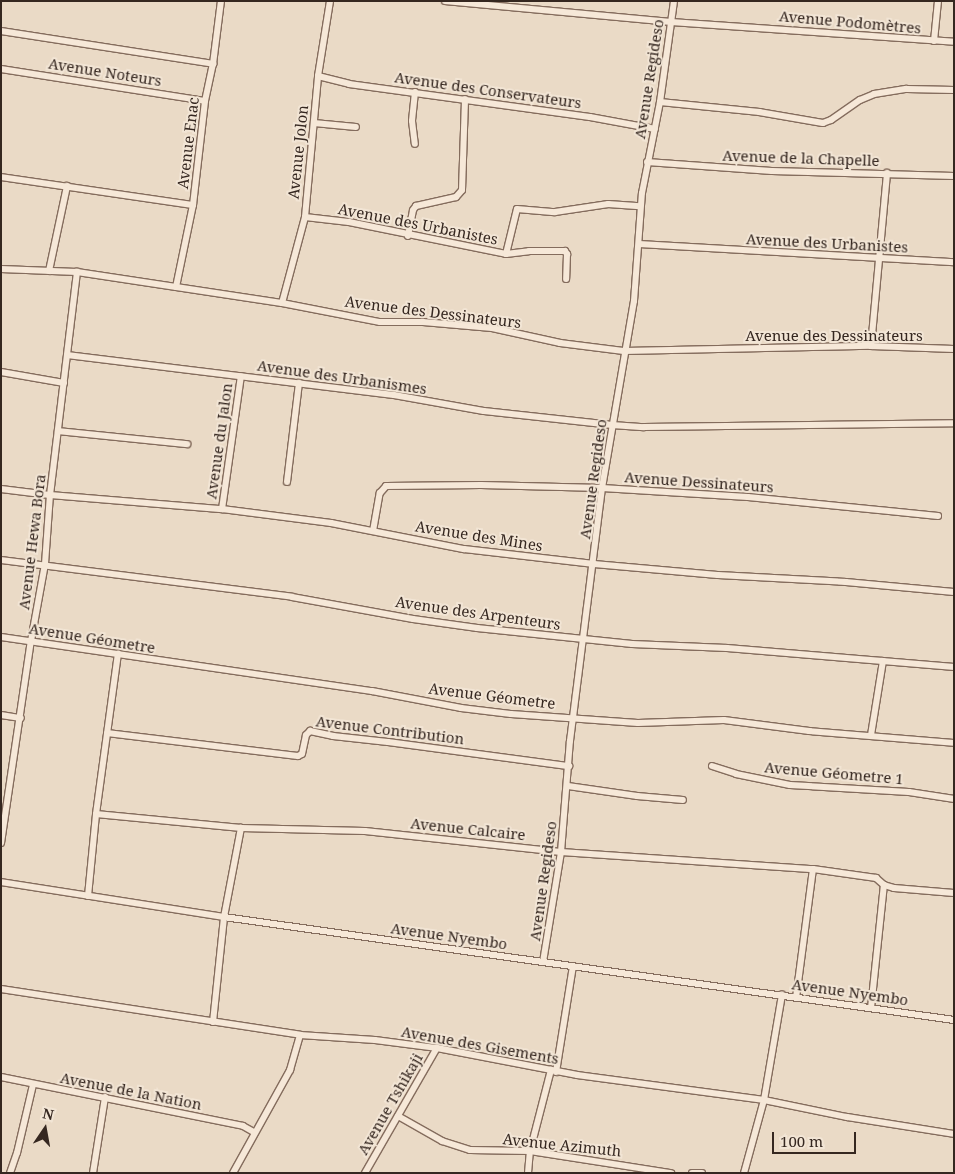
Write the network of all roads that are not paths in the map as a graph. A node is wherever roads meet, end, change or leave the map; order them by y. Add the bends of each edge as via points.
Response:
1 (221, 1) edge
2 (330, 1) edge
3 (445, 1) edge
4 (674, 1) edge
5 (938, 1) edge
6 (672, 22) junction
7 (1, 31) edge
8 (934, 41) junction
9 (954, 42) edge
10 (213, 64) junction
11 (1, 69) edge
12 (318, 76) junction
13 (954, 90) edge
14 (415, 92) junction
15 (465, 99) junction
16 (205, 101) junction
17 (660, 102) junction
18 (314, 123) junction
19 (356, 128) dead end
20 (654, 129) junction
21 (415, 144) dead end
22 (647, 162) junction
23 (887, 173) junction
24 (954, 176) edge
25 (1, 177) edge
26 (67, 186) junction
27 (192, 205) junction
28 (640, 206) junction
29 (305, 217) junction
30 (408, 236) junction
31 (639, 244) junction
32 (506, 254) junction
33 (878, 258) junction
34 (954, 262) edge
35 (1, 268) edge
36 (49, 271) junction
37 (77, 272) junction
38 (566, 279) dead end
39 (176, 287) junction
40 (282, 303) junction
41 (871, 346) junction
42 (954, 349) edge
43 (624, 351) junction
44 (67, 355) junction
45 (1, 372) edge
46 (241, 376) junction
47 (64, 383) junction
48 (299, 383) junction
49 (954, 423) edge
50 (612, 425) junction
51 (58, 431) junction
52 (187, 444) dead end
53 (288, 482) dead end
54 (602, 488) junction
55 (1, 489) edge
56 (50, 495) junction
57 (222, 509) junction
58 (938, 516) dead end
59 (373, 531) junction
60 (1, 560) edge
61 (45, 564) junction
62 (594, 564) junction
63 (954, 592) edge
64 (1, 637) edge
65 (584, 639) junction
66 (31, 641) junction
67 (118, 654) junction
68 (883, 662) junction
69 (954, 666) edge
70 (1, 716) edge
71 (20, 718) junction
72 (573, 718) junction
73 (107, 733) junction
74 (871, 735) junction
75 (954, 743) edge
76 (569, 766) junction
77 (712, 766) dead end
78 (568, 786) junction
79 (954, 799) edge
80 (5, 800) edge
81 (683, 800) dead end
82 (96, 814) junction
83 (241, 828) junction
84 (1, 843) edge
85 (561, 852) junction
86 (813, 869) junction
87 (1, 882) edge
88 (884, 885) junction
89 (954, 893) edge
90 (88, 896) junction
91 (224, 918) junction
92 (543, 962) junction
93 (573, 966) junction
94 (1, 989) edge
95 (782, 995) junction
96 (796, 998) junction
97 (871, 1008) junction
98 (954, 1020) edge
99 (213, 1022) junction
100 (300, 1035) junction
101 (437, 1048) junction
102 (554, 1071) junction
103 (1, 1077) edge
104 (33, 1085) junction
105 (105, 1097) junction
106 (764, 1100) junction
107 (398, 1116) junction
108 (254, 1132) junction
109 (954, 1134) edge
110 (530, 1151) junction
111 (10, 1173) edge
112 (93, 1173) edge
113 (233, 1173) edge
114 (365, 1173) edge
115 (528, 1173) edge
116 (671, 1173) edge
117 (692, 1173) edge
118 (702, 1173) edge
119 (744, 1173) edge

1 - 10 street, Avenue Enac
2 - 12 street, Avenue Jolon
3 - 6 street, Avenue Podomètres
4 - 6 street, Avenue Regideso
5 - 8 street
6 - 8 street, Avenue Podomètres
6 - 17 street, Avenue Regideso
7 - 10 street
8 - 9 street, Avenue Podomètres
10 - 16 street, Avenue Enac
11 - 16 street, Avenue Noteurs
12 - 14 street, Avenue des Conservateurs via 349,84
12 - 18 street, Avenue Jolon
13 - 17 street via 874,94 823,123 759,112
14 - 15 street, Avenue des Conservateurs
14 - 21 street via 412,121
15 - 20 street, Avenue des Conservateurs
15 - 30 street via 462,190 456,197 416,206
16 - 27 street, Avenue Enac
17 - 20 street, Avenue Regideso
18 - 19 street
18 - 29 street, Avenue Jolon
20 - 22 street, Avenue Regideso
22 - 23 street, Avenue de la Chapelle via 772,171
22 - 28 street, Avenue Regideso
23 - 24 street, Avenue de la Chapelle
23 - 33 street
25 - 26 street
26 - 27 street
26 - 36 street
27 - 39 street, Avenue Enac
28 - 31 street, Avenue Regideso
28 - 32 street, Avenue des Urbanistes via 608,204 555,212 517,209
29 - 30 street, Avenue des Urbanistes via 349,222
29 - 40 street, Avenue Jolon
30 - 32 street, Avenue des Urbanistes
31 - 33 street, Avenue des Urbanistes
31 - 43 street, Avenue Regideso via 633,308
32 - 38 street via 565,251
33 - 34 street, Avenue des Urbanistes
33 - 41 street
35 - 36 street, Avenue des Dessinateurs
36 - 37 street, Avenue des Dessinateurs
37 - 39 street, Avenue des Dessinateurs
37 - 44 street, Avenue Hewa Bora
39 - 40 street, Avenue des Dessinateurs
40 - 43 street, Avenue des Dessinateurs via 380,322 492,328 560,343
41 - 42 street, Avenue des Dessinateurs
41 - 43 street, Avenue des Dessinateurs
43 - 50 street, Avenue Regideso
44 - 46 street, Avenue des Urbanismes
44 - 47 street, Avenue Hewa Bora
45 - 47 street
46 - 48 street, Avenue des Urbanismes
46 - 57 street, Avenue du Jalon
47 - 51 street, Avenue Hewa Bora
48 - 50 street, Avenue des Urbanismes via 484,411
48 - 53 street
49 - 50 street
50 - 54 street, Avenue Regideso
51 - 52 street
51 - 56 street, Avenue Hewa Bora
54 - 58 street, Avenue Dessinateurs via 748,497
54 - 59 street, Avenue Dessinateurs via 386,486 380,493
54 - 62 street, Avenue Regideso
55 - 56 street, Avenue des Mines
56 - 57 street, Avenue des Mines
56 - 61 street, Avenue Hewa Bora
57 - 59 street, Avenue des Mines
59 - 62 street, Avenue des Mines via 464,549
60 - 61 street, Avenue des Arpenteurs
61 - 65 street, Avenue des Arpenteurs via 292,596 452,625
61 - 66 street, Avenue Hewa Bora
62 - 63 street, Avenue des Mines
62 - 65 street, Avenue Regideso
64 - 66 street, Avenue Géometre
65 - 68 street, Avenue des Arpenteurs
65 - 72 street, Avenue Regideso
66 - 67 street, Avenue Géometre
66 - 71 street, Avenue Hewa Bora
67 - 72 street, Avenue Géometre via 372,691 461,708
67 - 73 street
68 - 69 street, Avenue des Arpenteurs
68 - 74 street
70 - 71 street
71 - 80 street, Avenue Hewa Bora
72 - 74 street, Avenue Géometre via 649,724 724,720
72 - 76 street, Avenue Regideso
73 - 76 street, Avenue Contribution via 298,756 302,754 310,731
73 - 82 street
74 - 75 street, Avenue Géometre
76 - 78 street, Avenue Regideso
77 - 79 street, Avenue Géometre 1 via 790,785 909,792
78 - 81 street
78 - 85 street, Avenue Regideso
80 - 84 street, Avenue Hewa Bora
82 - 83 street, Avenue Calcaire
82 - 90 street
83 - 85 street, Avenue Calcaire via 365,831
83 - 91 street
85 - 86 street, Avenue Calcaire
85 - 92 street, Avenue Regideso
86 - 88 street, Avenue Calcaire via 876,878
86 - 96 street
87 - 90 street, Avenue Nyembo
88 - 89 street, Avenue Calcaire
88 - 97 street
90 - 91 street, Avenue Nyembo
91 - 92 street, Avenue Nyembo
91 - 99 street
92 - 93 street, Avenue Nyembo
93 - 95 street, Avenue Nyembo
93 - 102 street
94 - 99 street, Avenue des Gisements
95 - 96 street, Avenue Nyembo
95 - 106 street
96 - 97 street, Avenue Nyembo
97 - 98 street, Avenue Nyembo
99 - 100 street, Avenue des Gisements
100 - 101 street, Avenue des Gisements
100 - 108 street via 290,1070
101 - 102 street, Avenue des Gisements
101 - 107 street, Avenue Tshikaji
102 - 106 street, Avenue des Gisements
102 - 110 street
103 - 104 street, Avenue de la Nation
104 - 105 street, Avenue de la Nation
104 - 111 street via 18,1154
105 - 108 street, Avenue de la Nation via 243,1126
105 - 112 street
106 - 109 street, Avenue des Gisements
106 - 119 street
107 - 110 street, Avenue Azimuth via 464,1149
107 - 114 street, Avenue Tshikaji
108 - 113 street
110 - 115 street
110 - 116 street, Avenue Azimuth
117 - 118 street

